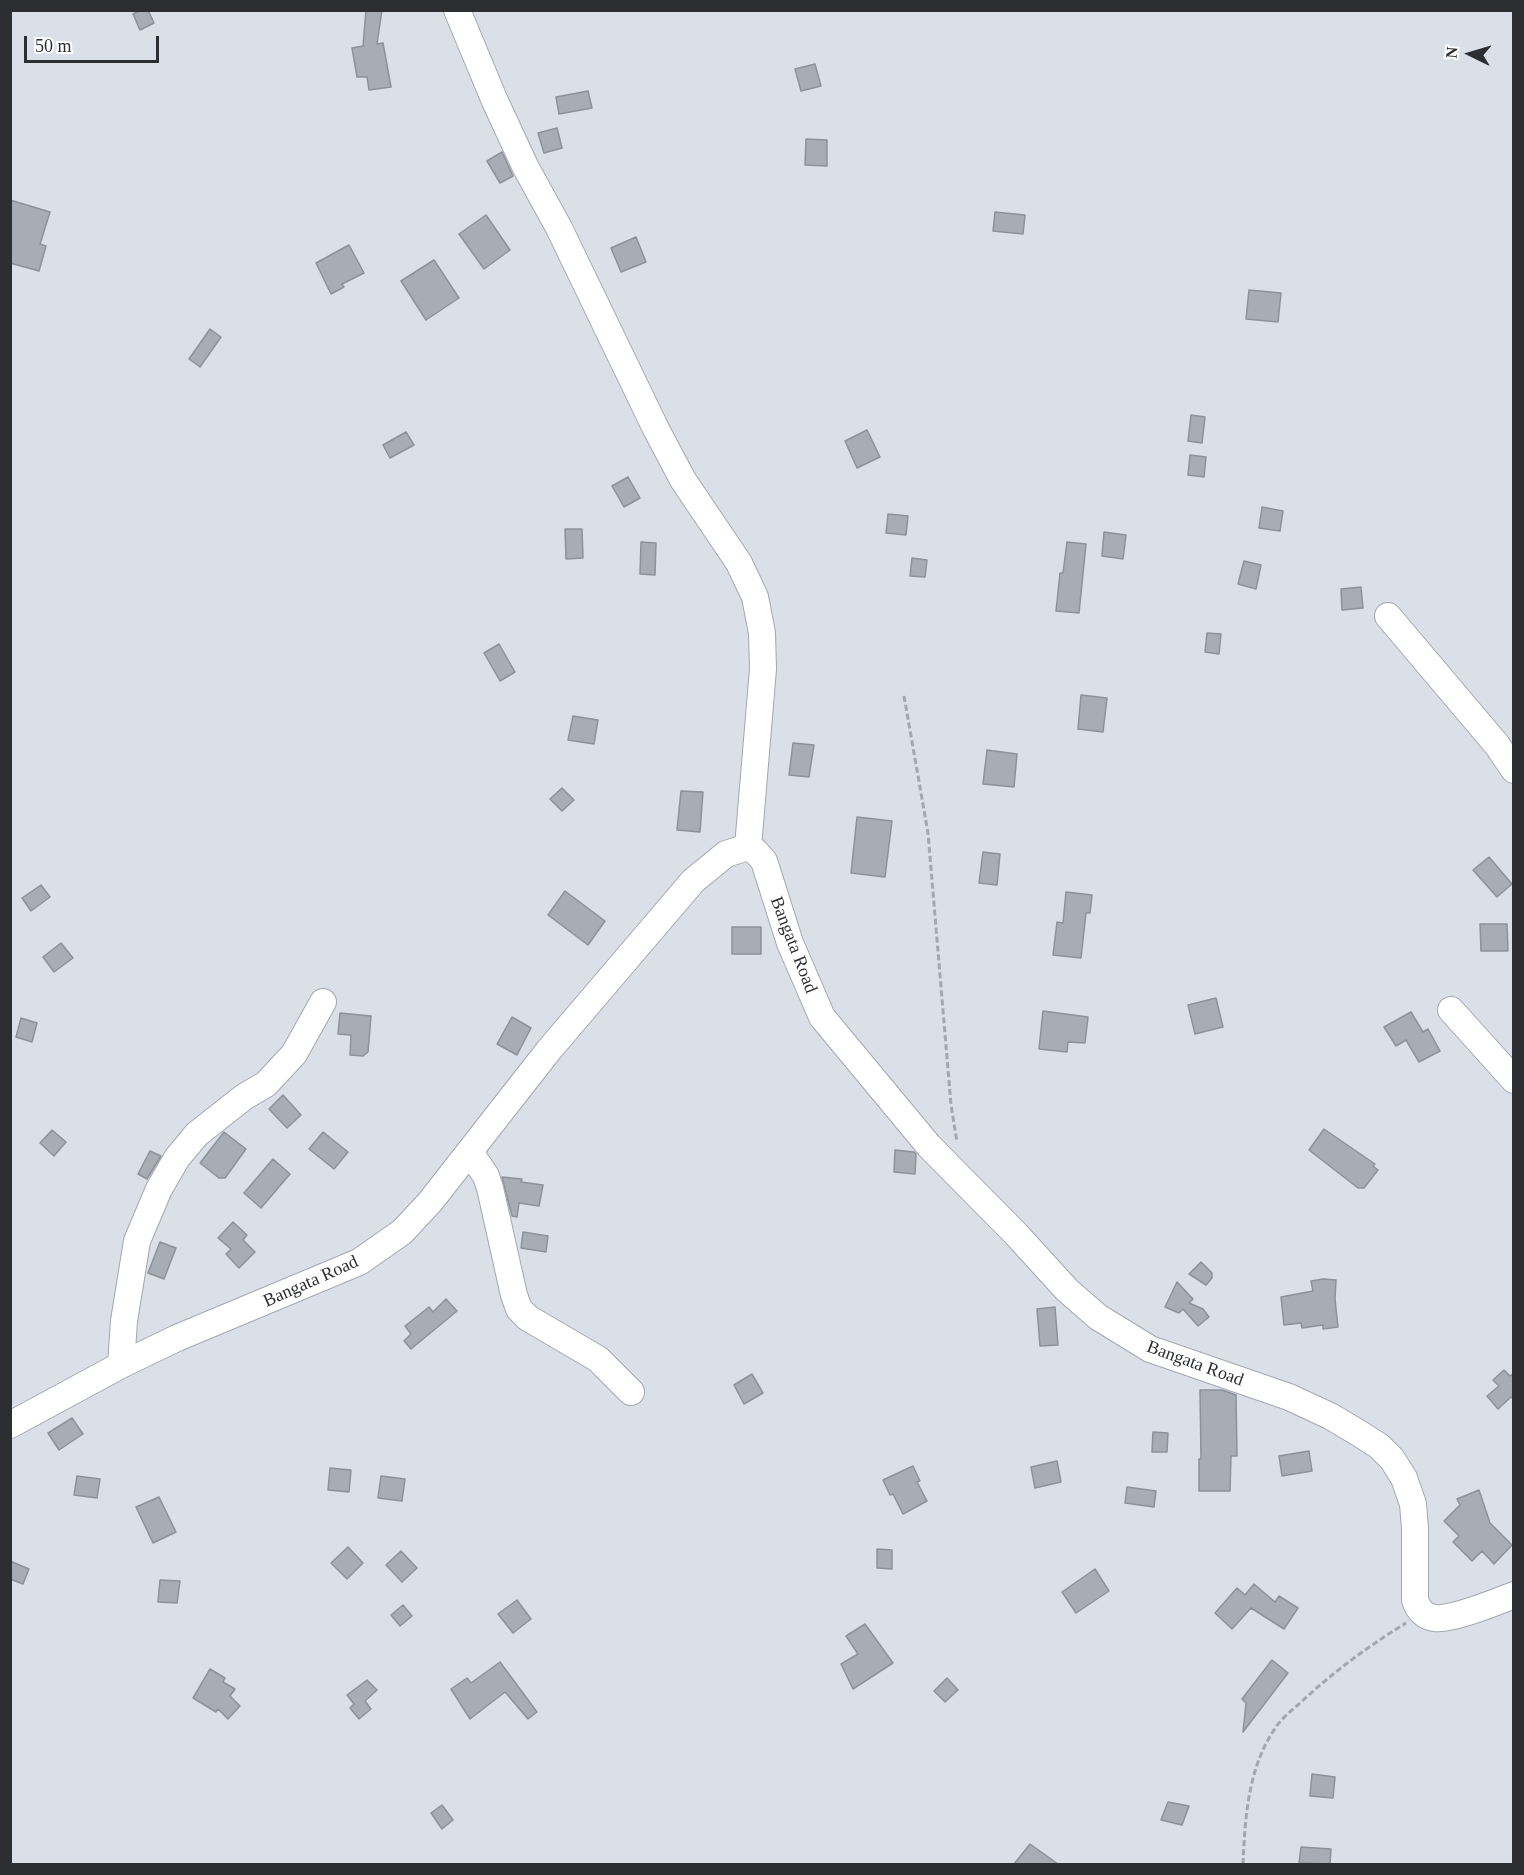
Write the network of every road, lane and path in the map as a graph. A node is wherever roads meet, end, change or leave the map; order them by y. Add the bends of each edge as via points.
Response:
1 (457, 10) edge
2 (1388, 616) dead end
3 (904, 696) dead end
4 (1514, 770) edge
5 (748, 847) junction
6 (323, 1002) dead end
7 (1451, 1010) dead end
8 (1514, 1080) edge
9 (958, 1149) dead end
10 (471, 1152) junction
11 (121, 1365) junction
12 (631, 1392) dead end
13 (10, 1425) edge
14 (1514, 1595) edge
15 (1423, 1613) junction
16 (1244, 1864) edge

1 - 5 street via 525,166 656,429 683,480 739,563 755,597 763,669
2 - 4 street
3 - 9 path via 927,833
5 - 10 street, Bangata Road via 726,854 693,880 549,1050
5 - 15 street, Bangata Road via 764,861 790,943 822,1017 929,1146 1067,1290 1098,1317 1150,1349 1320,1411 1392,1459 1413,1504 1415,1600
6 - 11 street via 294,1054 266,1084 197,1134 177,1158 159,1190 137,1241
7 - 8 street
10 - 11 street, Bangata Road via 402,1232 358,1262
10 - 12 street via 490,1188 519,1309 541,1327 598,1359
11 - 13 street, Bangata Road
14 - 15 street via 1436,1618
15 - 16 path via 1348,1661 1276,1726 1253,1776 1246,1805

